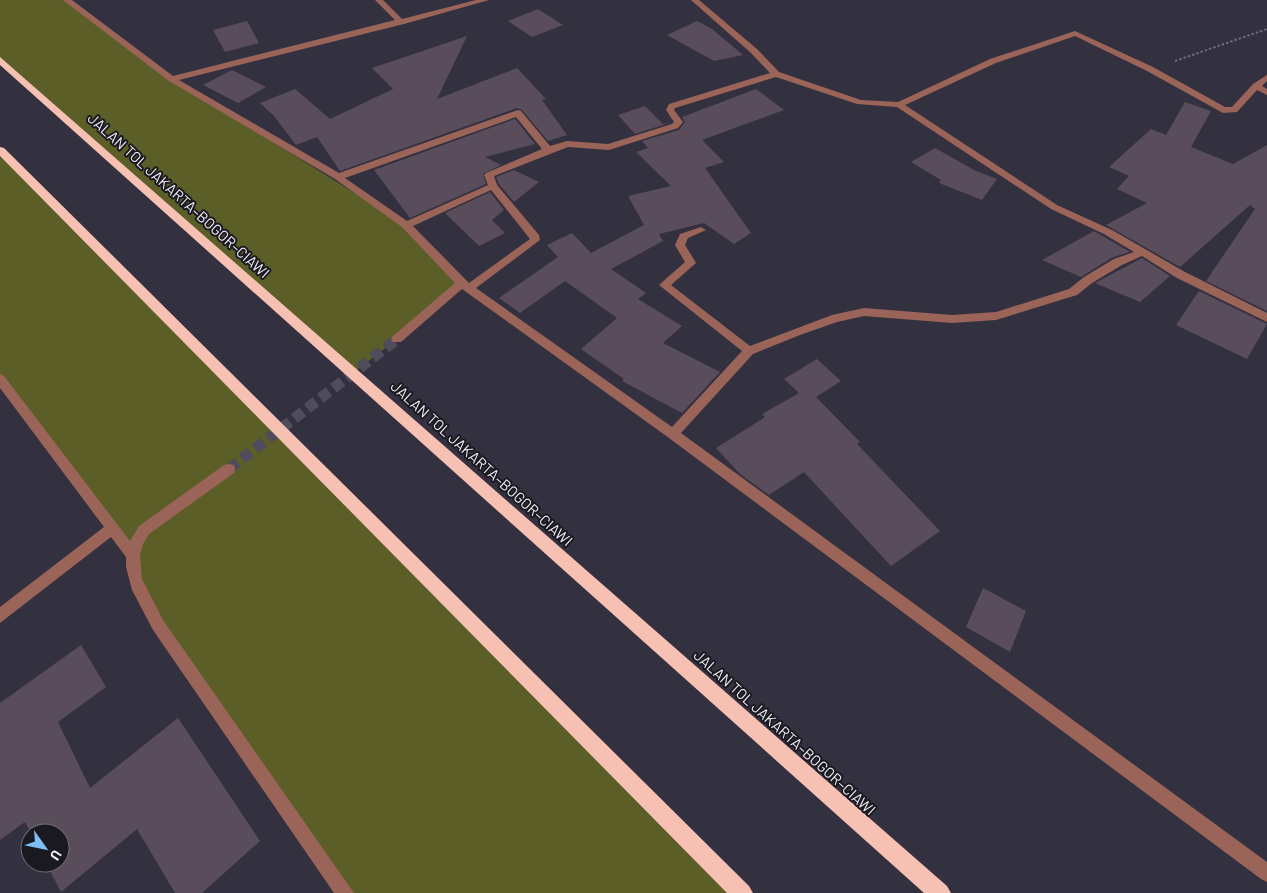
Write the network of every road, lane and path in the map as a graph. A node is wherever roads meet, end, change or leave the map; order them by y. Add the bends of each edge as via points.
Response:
1 (67, 0) edge
2 (380, 0) edge
3 (486, 0) edge
4 (695, 0) edge
5 (402, 22) junction
6 (1267, 29) edge
7 (0, 60) edge
8 (1150, 69) junction
9 (776, 74) junction
10 (1267, 77) edge
11 (172, 79) junction
12 (1256, 86) junction
13 (1267, 92) edge
14 (899, 105) junction
15 (0, 150) edge
16 (548, 150) junction
17 (338, 177) junction
18 (493, 186) junction
19 (406, 225) junction
20 (701, 230) dead end
21 (1143, 252) junction
22 (465, 286) junction
23 (1267, 318) edge
24 (397, 339) tunnel mouth
25 (750, 351) junction
26 (0, 379) edge
27 (673, 434) junction
28 (229, 469) tunnel mouth
29 (113, 528) junction
30 (132, 554) junction
31 (0, 616) edge
32 (1267, 873) edge
33 (345, 893) edge
34 (742, 893) edge
35 (940, 893) edge

1 - 11 street
2 - 5 street
3 - 5 street
4 - 9 street
5 - 11 street
6 - 8 path
7 - 35 highway, JALAN TOL JAKARTA–BOGOR–CIAWI
8 - 12 street via 1227,111 1234,110
8 - 14 street via 1093,40 1071,33 993,61
9 - 14 street via 860,102
9 - 16 street via 672,106 670,110 680,122 676,126 609,147 567,144
10 - 12 street
11 - 17 street
12 - 13 street
14 - 21 street via 1054,206
15 - 34 highway
16 - 17 street via 518,113
16 - 18 street via 489,175
17 - 19 street
18 - 19 street
18 - 22 street via 535,240
19 - 22 street
20 - 25 street via 684,236 680,245 691,263 664,285
21 - 23 street
21 - 25 street via 1118,262 1073,292 996,316 952,319 864,312 828,321
22 - 24 street
22 - 27 street
25 - 27 street
26 - 29 street
27 - 32 street
28 - 30 street via 151,522 138,538
29 - 30 street
29 - 31 street
30 - 33 street via 139,595

